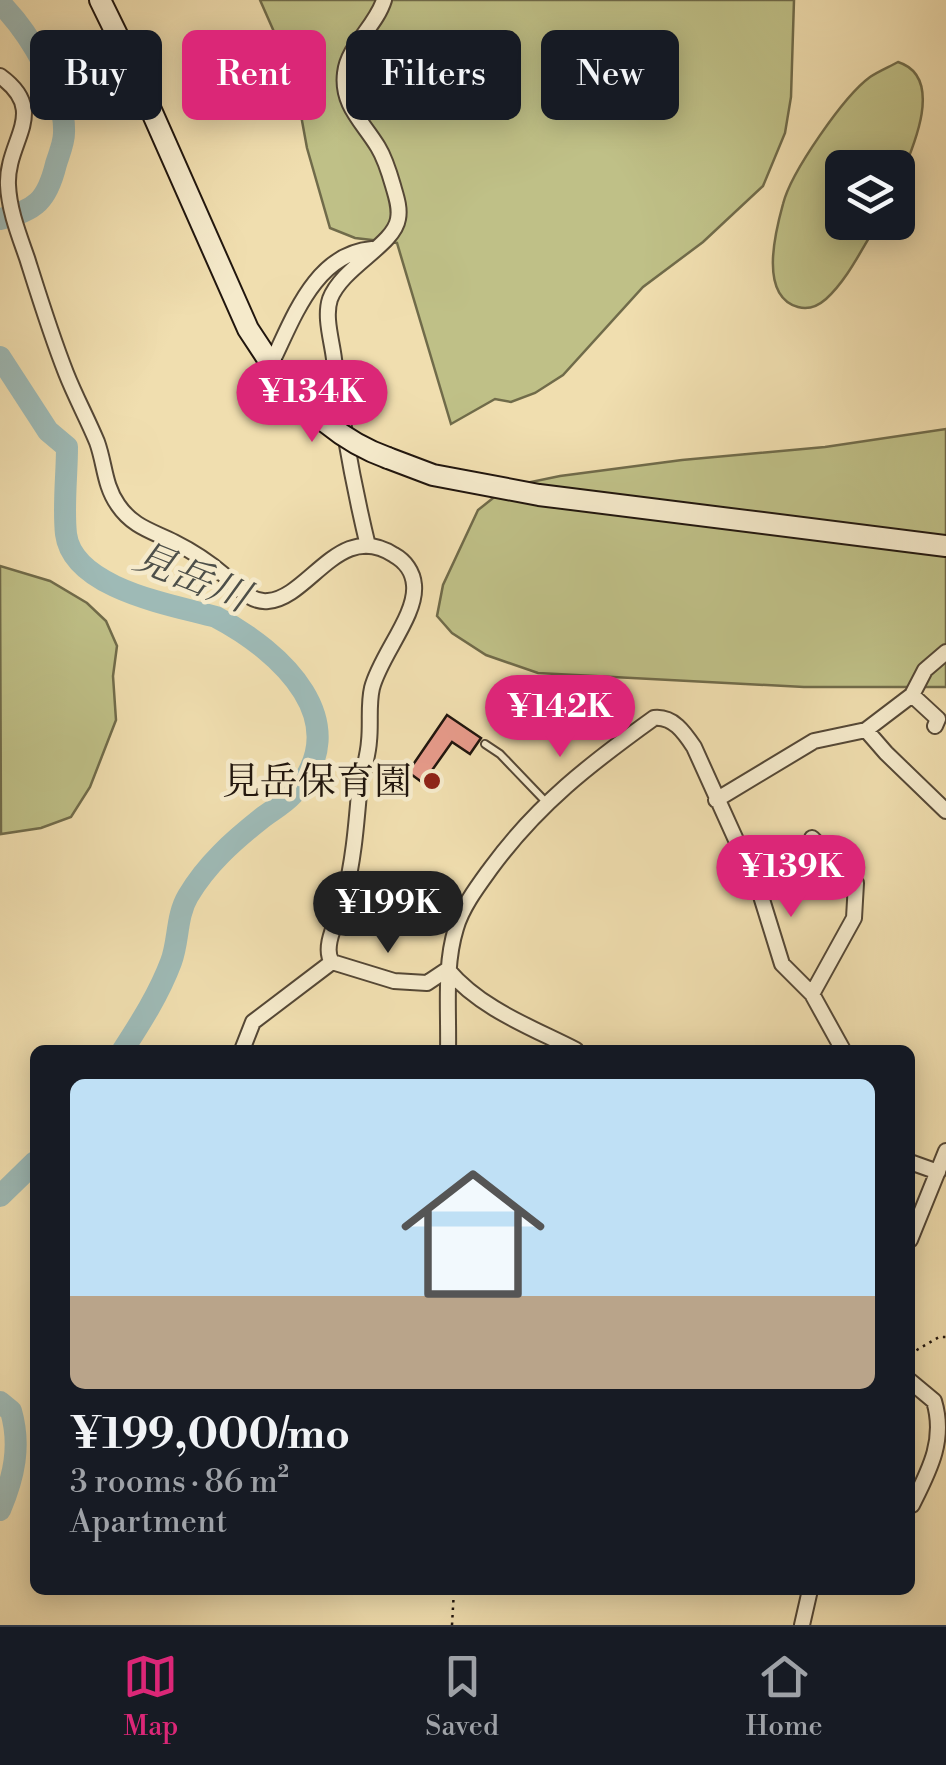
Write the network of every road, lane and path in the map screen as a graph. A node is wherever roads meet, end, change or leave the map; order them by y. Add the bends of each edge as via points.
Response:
1 (100, 0) edge
2 (384, 0) edge
3 (0, 76) edge
4 (372, 249) junction
5 (274, 369) junction
6 (368, 546) junction
7 (946, 546) edge
8 (946, 652) edge
9 (912, 694) junction
10 (940, 722) edge
11 (866, 730) junction
12 (486, 744) dead end
13 (716, 800) junction
14 (546, 802) junction
15 (946, 811) edge
16 (812, 838) dead end
17 (332, 962) junction
18 (448, 969) junction
19 (812, 994) junction
20 (243, 1045) edge
21 (448, 1045) edge
22 (566, 1045) edge
23 (840, 1045) edge
24 (946, 1150) edge
25 (915, 1164) edge
26 (938, 1172) junction
27 (915, 1228) edge
28 (946, 1337) edge
29 (915, 1351) edge
30 (915, 1385) edge
31 (915, 1499) edge
32 (454, 1595) edge
33 (809, 1595) edge
34 (452, 1625) edge
35 (802, 1625) edge

1 - 5 street via 231,292
2 - 4 street via 345,69 348,104 385,160 398,203 393,233
3 - 6 street via 24,102 8,184 14,218 102,472 124,514 194,552 260,601 281,598 336,555
4 - 5 street via 343,256 316,282 298,307
4 - 6 street via 337,286 328,313 347,457
5 - 7 street, bridge via 335,432 434,474 540,495
6 - 17 street via 385,549 410,569 413,601 370,692 357,837 329,945
8 - 9 street
9 - 10 street
9 - 11 street
11 - 13 street via 814,742
11 - 15 street
12 - 14 lane
13 - 14 street via 684,732 669,719 654,718
13 - 19 street via 760,893 782,964
14 - 18 street via 479,885 456,925
16 - 19 street via 856,883 854,918
17 - 18 street via 427,983
17 - 20 street via 265,1011
18 - 21 street
18 - 22 street via 462,987
19 - 23 street
24 - 26 street
25 - 26 street
26 - 27 street
28 - 29 path
30 - 31 street via 934,1401 940,1434
32 - 34 path
33 - 35 street

